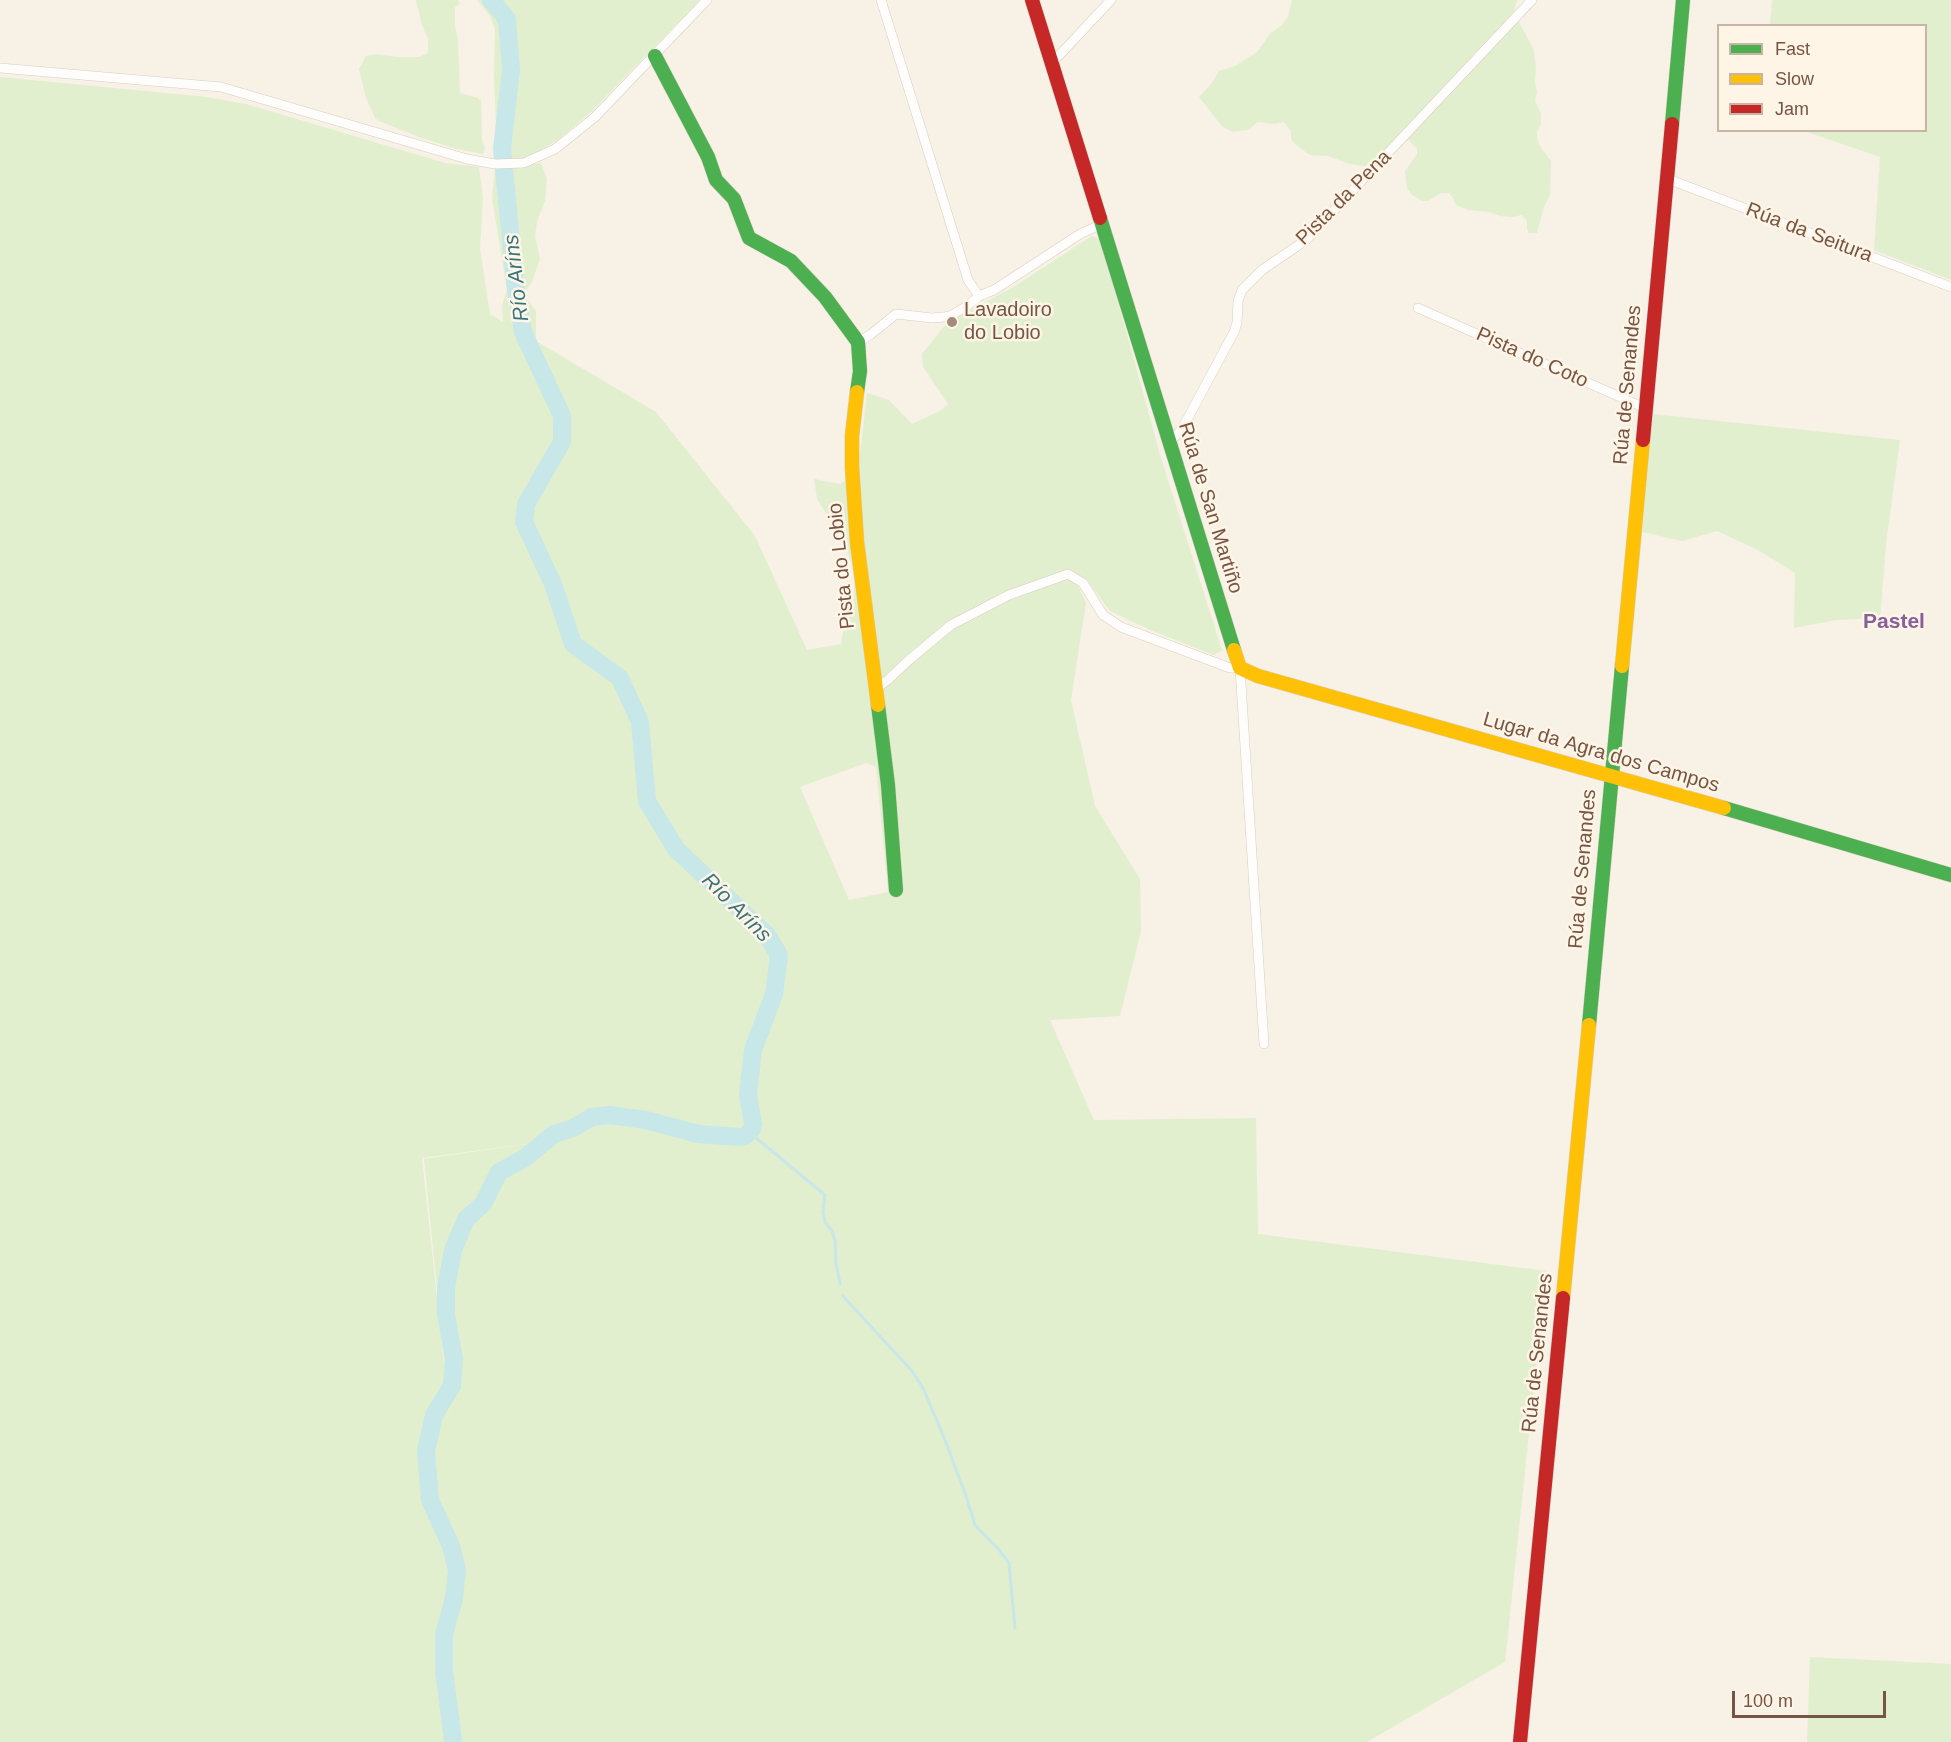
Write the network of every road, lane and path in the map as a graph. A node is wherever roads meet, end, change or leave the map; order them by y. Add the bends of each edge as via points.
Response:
1 (707, 0) edge
2 (881, 0) edge
3 (1032, 0) edge
4 (1111, 0) edge
5 (1532, 0) edge
6 (1683, 0) edge
7 (655, 56) junction
8 (1052, 63) junction
9 (0, 68) edge
10 (1668, 179) junction
11 (1102, 224) junction
12 (1951, 287) edge
13 (980, 296) junction
14 (1418, 308) dead end
15 (858, 342) junction
16 (1645, 408) junction
17 (1169, 443) junction
18 (1240, 668) junction
19 (877, 688) junction
20 (1611, 775) junction
21 (1951, 875) edge
22 (896, 890) dead end
23 (1264, 1044) dead end
24 (1520, 1742) edge

1 - 7 street
2 - 13 street via 968,280
3 - 8 street, Rúa de San Martiño
4 - 8 street
5 - 17 street, Pista da Pena via 1306,240 1246,285 1238,301 1234,332 1182,429
6 - 10 street, Rúa de Senandes
7 - 9 street via 595,117 555,149 524,163 495,164 221,87
7 - 15 street via 708,156 716,180 734,199 749,238 791,261 825,297
8 - 11 street, Rúa de San Martiño
10 - 12 street, Rúa da Seitura
10 - 16 street, Rúa de Senandes
11 - 13 street
11 - 17 street, Rúa de San Martiño
13 - 15 street via 944,317 896,314
14 - 16 street, Pista do Coto
15 - 19 street, Pista do Lobio via 860,371 852,467 857,542
16 - 20 street, Rúa de Senandes
17 - 18 street, Rúa de San Martiño
18 - 19 street via 1230,668 1121,627 1103,615 1083,583 1068,574 1009,595 951,625
18 - 20 street, Lugar da Agra dos Campos
18 - 23 street, Rúa de San Martiño
19 - 22 street, Pista do Lobio
20 - 21 street, Lugar da Agra dos Campos
20 - 24 street, Rúa de Senandes

